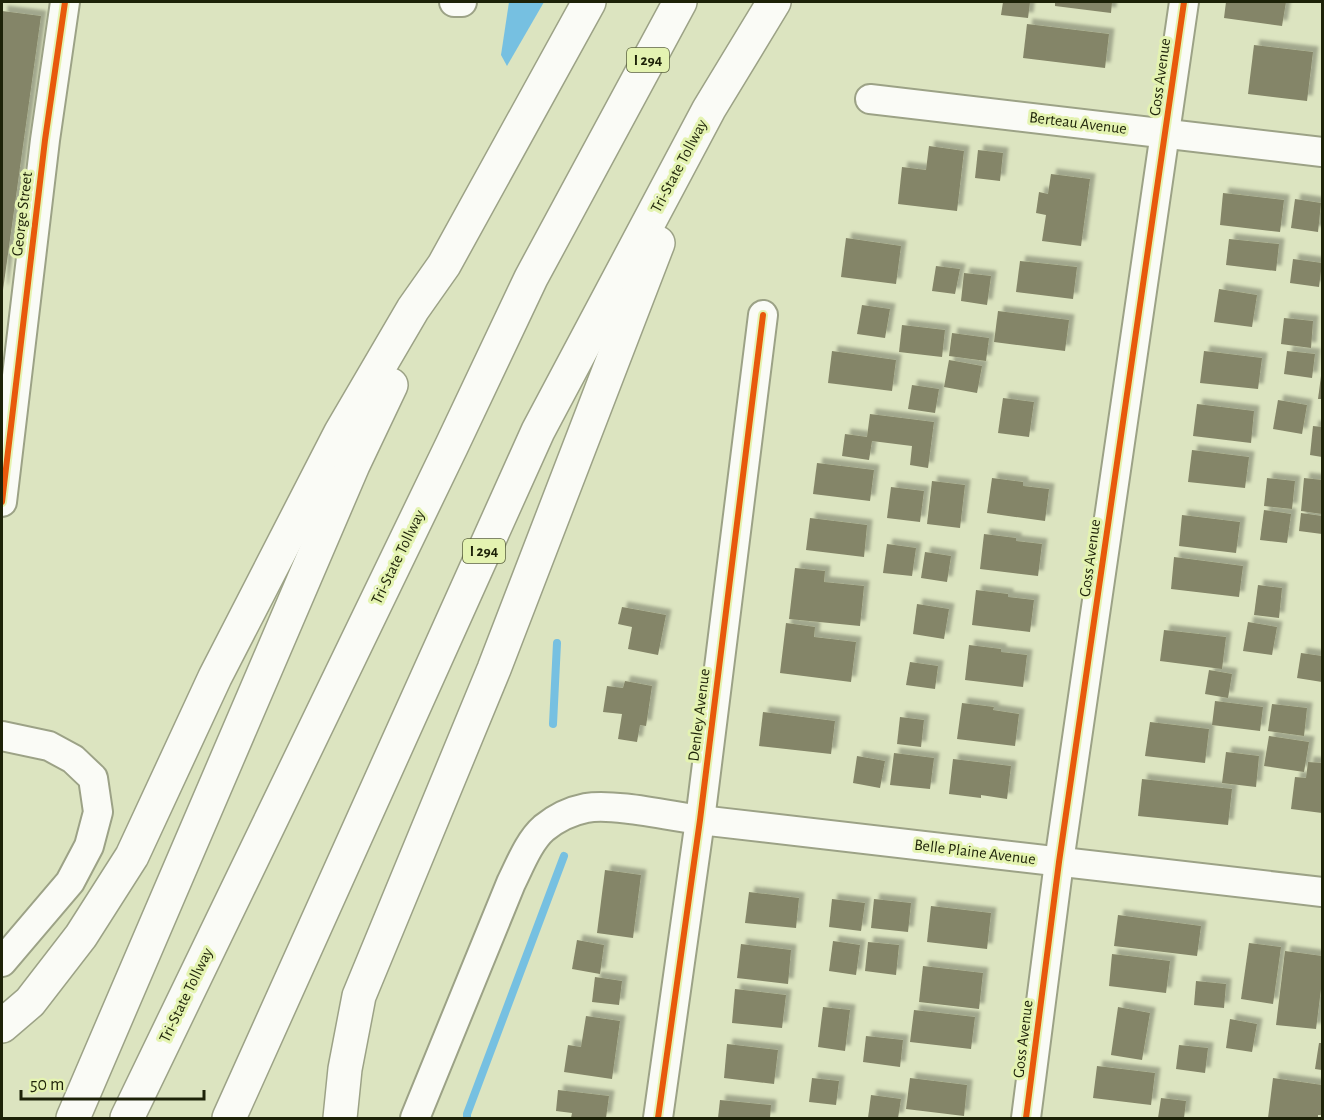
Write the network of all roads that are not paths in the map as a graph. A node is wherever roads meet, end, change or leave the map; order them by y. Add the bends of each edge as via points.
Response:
1 (65, 2) edge
2 (454, 2) edge
3 (462, 2) edge
4 (589, 2) edge
5 (680, 2) edge
6 (774, 2) edge
7 (1184, 2) edge
8 (870, 99) dead end
9 (709, 109) junction
10 (1165, 133) junction
11 (1323, 152) edge
12 (444, 265) junction
13 (763, 315) dead end
14 (2, 502) edge
15 (2, 736) edge
16 (700, 820) junction
17 (1059, 862) junction
18 (1323, 892) edge
19 (2, 962) edge
20 (2, 1026) edge
21 (73, 1119) edge
22 (127, 1119) edge
23 (229, 1119) edge
24 (340, 1119) edge
25 (415, 1119) edge
26 (658, 1119) edge
27 (1026, 1119) edge

1 - 14 street, George Street
2 - 3 street
4 - 12 highway
5 - 22 highway, Tri-State Tollway / I 294 via 531,278
6 - 9 highway, Tri-State Tollway / I 294
7 - 10 street, Goss Avenue
8 - 10 street, Berteau Avenue
9 - 23 highway, Tri-State Tollway / I 294 via 538,431
9 - 24 highway via 494,669 359,996
10 - 11 street, Berteau Avenue
10 - 17 street, Goss Avenue
12 - 20 highway via 413,309 341,432 215,677 132,856 81,936 30,1002
12 - 21 highway via 353,465
13 - 16 street, Denley Avenue
15 - 19 street via 50,746 73,759 93,778 99,812 89,846 70,882
16 - 17 street, Belle Plaine Avenue
16 - 25 street, Belle Plaine Avenue via 586,808 560,817 543,829 511,883
16 - 26 street, Denley Avenue
17 - 18 street, Belle Plaine Avenue
17 - 27 street, Goss Avenue

